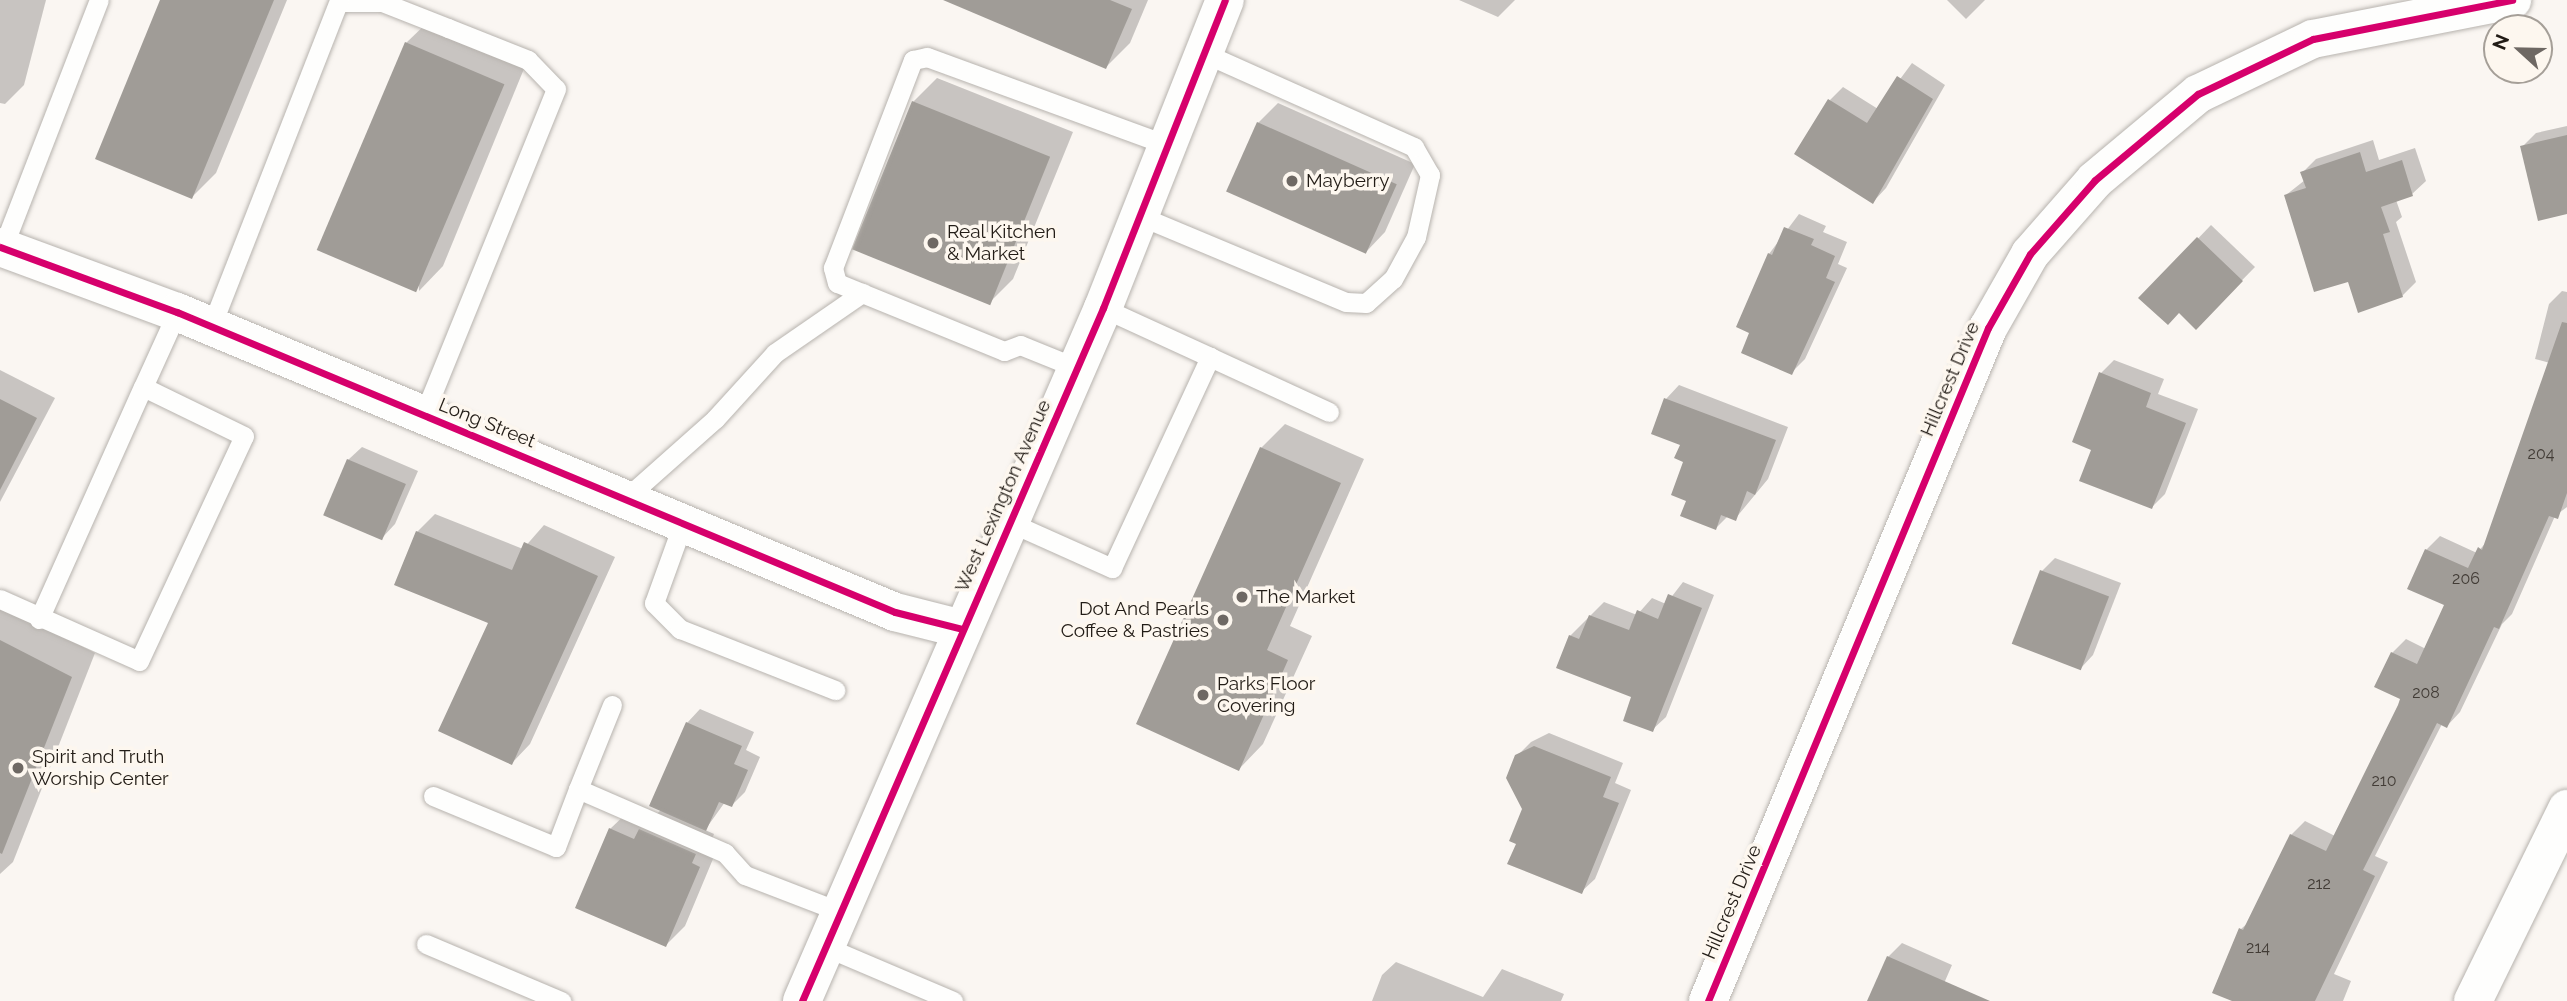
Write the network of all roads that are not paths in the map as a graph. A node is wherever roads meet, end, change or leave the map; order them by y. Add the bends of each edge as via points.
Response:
1 (99, 0) edge
2 (1225, 0) edge
3 (340, 1) edge
4 (2491, 1) edge
5 (1204, 53) junction
6 (1168, 145) junction
7 (1140, 216) junction
8 (1, 247) edge
9 (863, 293) junction
10 (1102, 308) junction
11 (194, 320) junction
12 (1210, 357) junction
13 (1077, 368) junction
14 (143, 387) junction
15 (1329, 412) dead end
16 (424, 415) junction
17 (626, 498) junction
18 (1009, 522) junction
19 (683, 523) junction
20 (0, 599) edge
21 (39, 619) junction
22 (961, 629) junction
23 (835, 691) dead end
24 (612, 705) dead end
25 (578, 789) junction
26 (433, 796) dead end
27 (2567, 808) edge
28 (841, 912) junction
29 (426, 944) dead end
30 (826, 947) junction
31 (561, 1001) edge
32 (802, 1001) edge
33 (953, 1001) edge
34 (1708, 1001) edge
35 (2473, 1001) edge

1 - 8 lane
2 - 5 street, West Lexington Avenue
3 - 11 lane
3 - 16 lane via 382,2 528,60 556,89
4 - 34 street, Hillcrest Drive via 2313,39 2198,94 2095,180 2030,254 1988,328
5 - 6 street, West Lexington Avenue
5 - 7 lane via 1415,147 1430,175 1416,237 1393,279 1366,303 1346,302
6 - 7 street, West Lexington Avenue
6 - 9 lane via 927,57 913,60 833,268 838,283
7 - 10 street, West Lexington Avenue
8 - 11 street, Long Street
9 - 13 lane via 1004,351 1020,345
9 - 17 lane via 775,353 715,419
10 - 12 lane
10 - 13 street, West Lexington Avenue
11 - 14 lane
11 - 16 street, Long Street
12 - 15 lane
12 - 18 lane via 1112,568
13 - 18 street, West Lexington Avenue
14 - 21 lane
14 - 21 lane via 244,436 139,662
16 - 17 street, Long Street
17 - 19 street, Long Street
18 - 22 street, West Lexington Avenue
19 - 22 street, Long Street via 895,612
19 - 23 lane via 654,603 680,629
20 - 21 lane
22 - 28 street, West Lexington Avenue
24 - 25 lane
25 - 26 lane via 556,847
25 - 28 lane via 725,853 745,874
27 - 35 street
28 - 30 street, West Lexington Avenue
29 - 31 lane
30 - 32 street, West Lexington Avenue
30 - 33 lane

